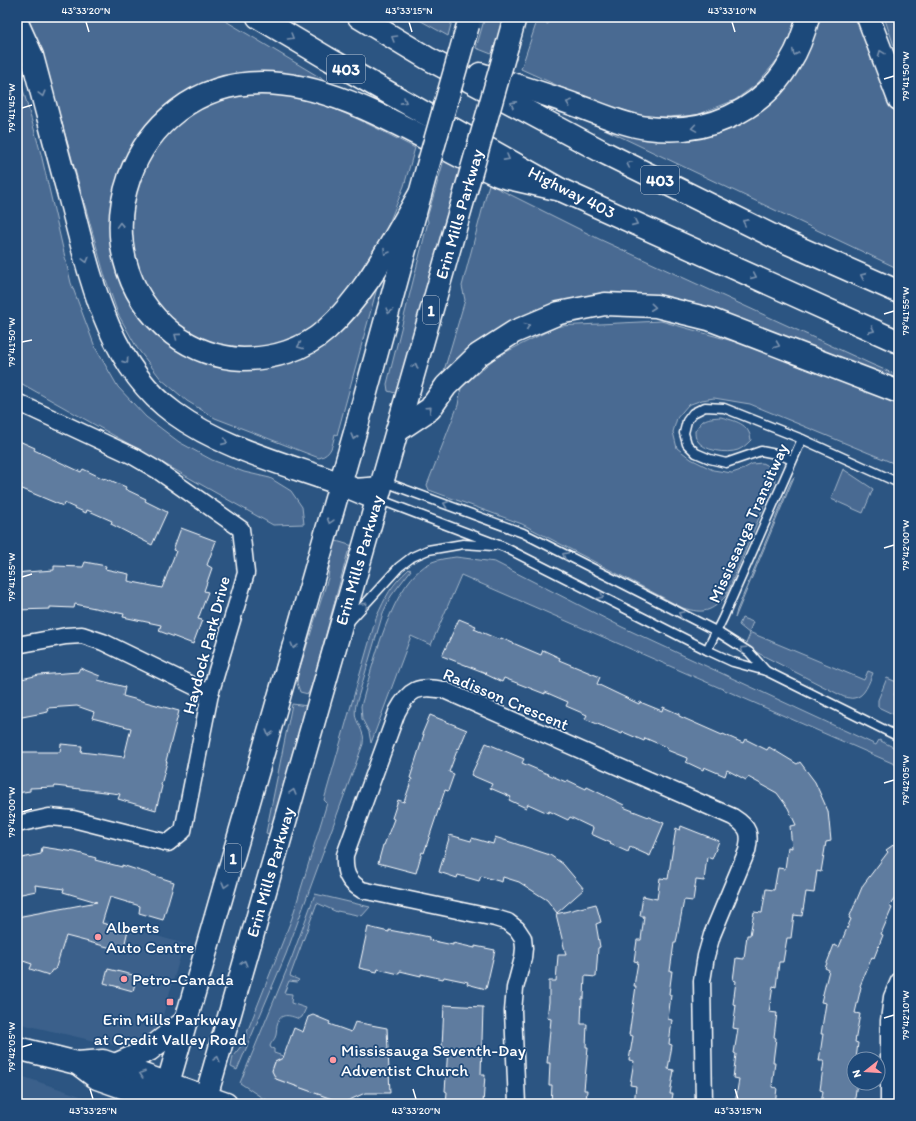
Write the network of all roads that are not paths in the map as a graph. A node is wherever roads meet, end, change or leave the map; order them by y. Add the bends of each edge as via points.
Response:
1 (258, 17) edge
2 (359, 17) edge
3 (515, 17) edge
4 (808, 17) edge
5 (868, 17) edge
6 (470, 21) edge
7 (17, 23) edge
8 (427, 58) junction
9 (899, 99) edge
10 (561, 190) junction
11 (420, 194) junction
12 (899, 292) edge
13 (899, 342) edge
14 (899, 392) edge
15 (17, 402) edge
16 (397, 431) junction
17 (802, 438) junction
18 (792, 460) junction
19 (899, 483) edge
20 (341, 484) junction
21 (380, 490) junction
22 (504, 547) junction
23 (716, 632) junction
24 (338, 634) junction
25 (17, 645) edge
26 (707, 650) junction
27 (766, 672) junction
28 (210, 694) junction
29 (899, 737) edge
30 (17, 824) edge
31 (899, 981) edge
32 (186, 1021) junction
33 (17, 1048) edge
34 (77, 1063) junction
35 (115, 1065) junction
36 (166, 1098) edge
37 (205, 1100) edge
38 (226, 1104) edge
39 (517, 1104) edge
40 (704, 1104) edge
41 (889, 1104) edge

1 -> 10 main road, Highway 403 / 403
8 -> 2 main road, 403
16 -> 3 main road, Erin Mills Parkway / 1, bridge
4 -> 8 main road via 804,34 790,63 767,92 731,117 683,130 646,128 627,123 542,93
9 -> 5 main road
6 - 11 main road, 1, bridge
7 -> 20 main road via 32,56 93,284 122,354 154,396 191,424 236,446
12 -> 8 main road, 403 via 764,232 603,152
11 -> 10 main road via 368,281 339,316 325,331 306,345 278,355 254,359 230,358 193,347 165,327 145,305 136,290 123,252 120,215 123,195 138,156 151,137 191,101 238,84 294,86 337,98 382,116 500,176
10 -> 13 main road, Highway 403 / 403
11 -> 20 main road, 1
16 -> 14 main road via 430,409 446,386 478,355 514,332 559,313 605,304 656,306 709,319
15 - 28 street, Haydock Park Drive via 157,470 241,529 246,573
16 - 21 main road, Erin Mills Parkway / 1
17 - 18 lane, Mississauga Transitway
17 - 18 lane via 724,408 705,407 693,413 687,421 684,433 687,444 696,453 710,459 726,463 761,451
17 - 19 lane, Mississauga Transitway
18 - 23 lane, Mississauga Transitway
20 - 21 main road
20 -> 32 main road, 1
21 - 22 lane via 410,512
23 -> 21 lane via 523,533
21 - 24 main road, Erin Mills Parkway / 1
24 -> 22 lane via 399,567 412,557 428,550 463,544
22 -> 26 lane
23 - 26 lane, Mississauga Transitway
27 -> 23 lane via 749,652
37 -> 24 main road, Erin Mills Parkway / 1
25 - 28 street via 82,635 103,642
26 - 27 lane via 733,662
27 - 29 lane
28 - 30 street, Haydock Park Drive via 183,830 168,843 73,819 50,817
31 - 41 street via 892,997 889,1021
32 - 35 main road via 149,1050
32 - 36 main road, 1
33 - 34 main road
34 - 35 main road via 103,1061
34 - 36 main road via 97,1078
36 -> 35 main road
36 - 37 main road
37 - 38 main road
39 - 40 street, Radisson Crescent via 514,988 524,948 523,938 517,929 508,922 495,918 362,890 353,885 347,877 346,854 397,712 404,699 413,691 429,687 444,690 733,817 743,824 748,832 747,851 712,935 702,981

